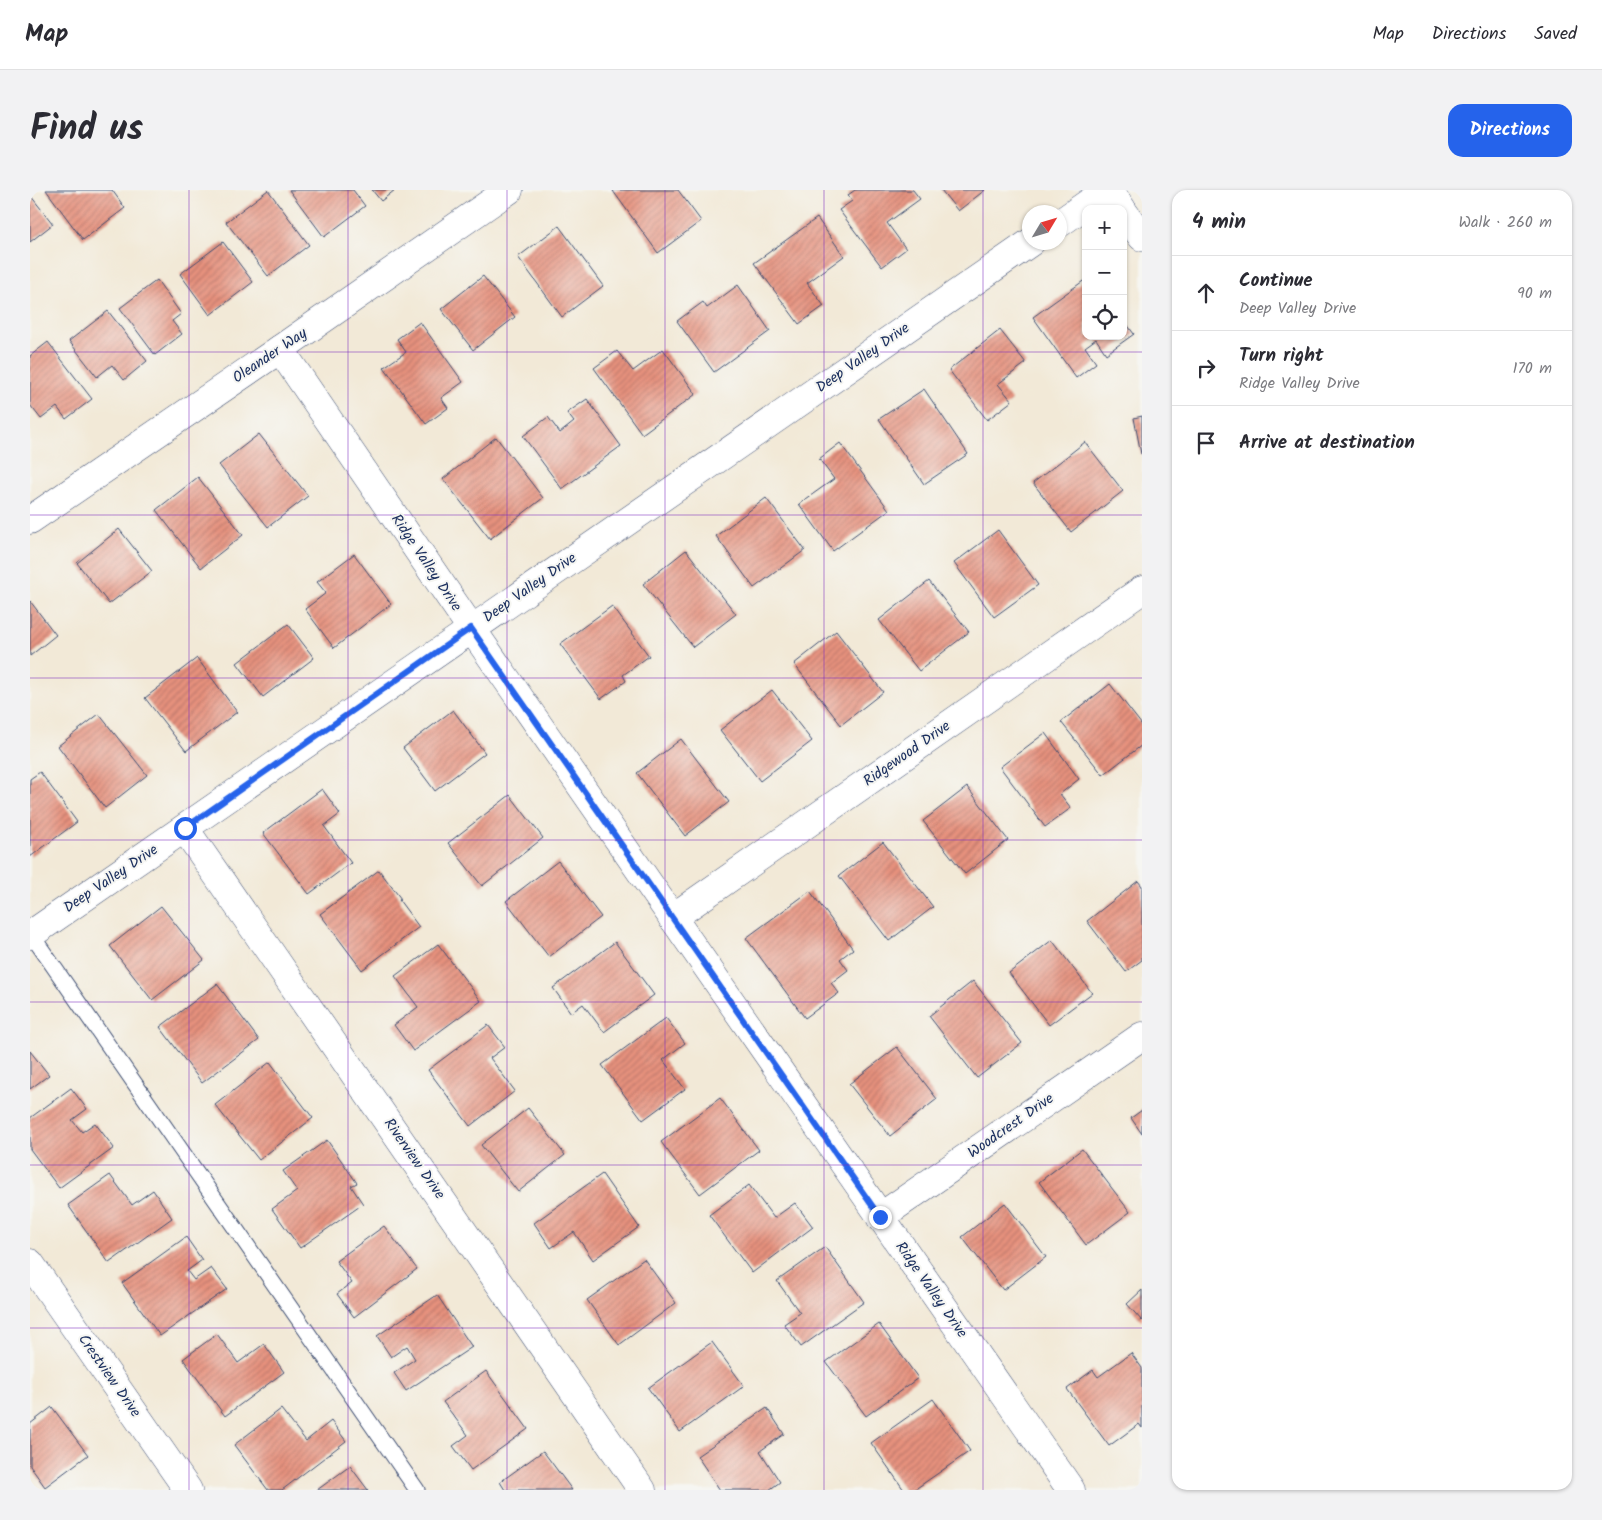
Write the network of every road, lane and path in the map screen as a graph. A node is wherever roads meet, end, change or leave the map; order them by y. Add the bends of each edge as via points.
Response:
1 (509, 190) edge
2 (1108, 190) edge
3 (1119, 205) edge
4 (1127, 216) edge
5 (1067, 218) edge
6 (1142, 237) edge
7 (1022, 248) edge
8 (280, 349) junction
9 (30, 520) edge
10 (1142, 590) edge
11 (471, 628) junction
12 (185, 828) junction
13 (672, 918) junction
14 (31, 935) edge
15 (1142, 1036) edge
16 (880, 1217) junction
17 (30, 1263) edge
18 (188, 1490) edge
19 (417, 1490) edge
20 (642, 1490) edge
21 (1070, 1490) edge

1 - 8 street, Oleander Way
2 - 3 street
2 - 5 street
4 - 6 street
7 - 11 street, Deep Valley Drive
8 - 9 street, Oleander Way
8 - 11 street, Ridge Valley Drive
10 - 13 street, Ridgewood Drive
11 - 12 street, Deep Valley Drive
11 - 13 street, Ridge Valley Drive
12 - 14 street, Deep Valley Drive
12 - 20 street, Riverview Drive
13 - 16 street, Ridge Valley Drive
14 - 19 lane
15 - 16 street, Woodcrest Drive
16 - 21 street, Ridge Valley Drive
17 - 18 street, Crestview Drive

